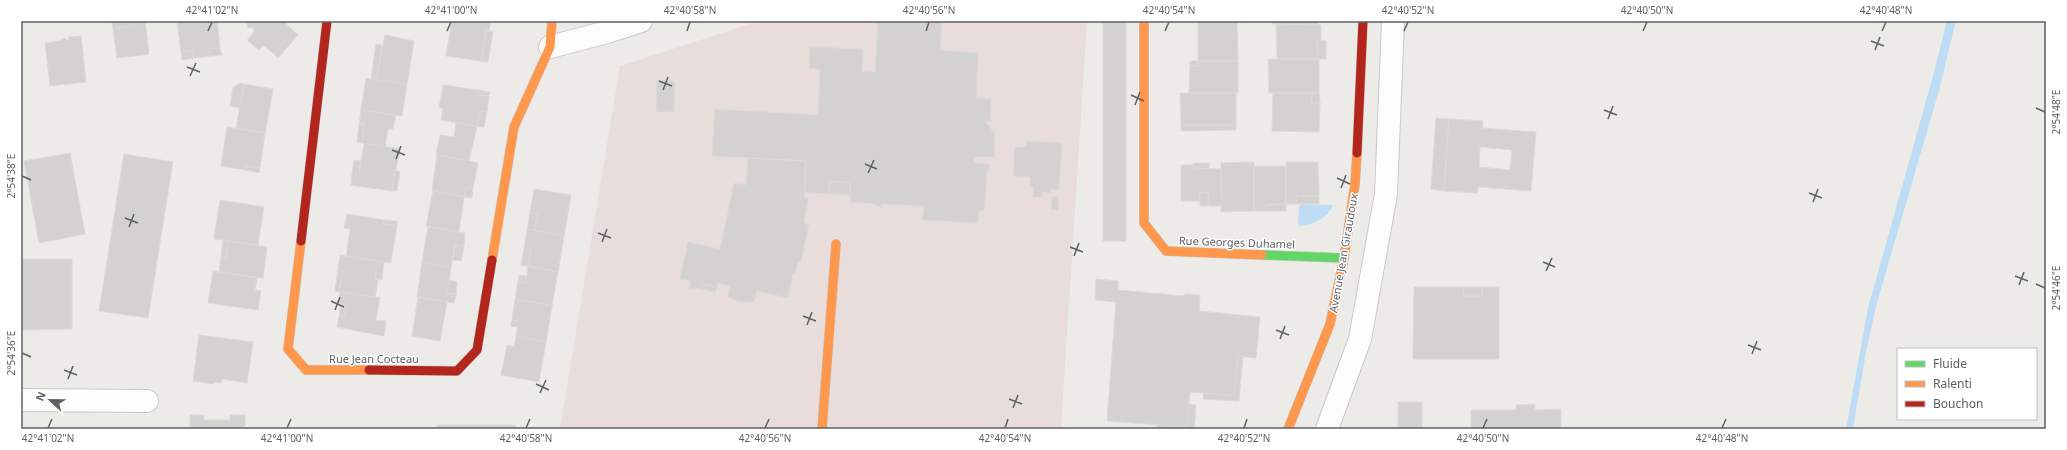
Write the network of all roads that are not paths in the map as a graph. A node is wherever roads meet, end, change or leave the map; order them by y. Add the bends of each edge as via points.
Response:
1 (327, 21) edge
2 (552, 21) edge
3 (641, 21) edge
4 (1144, 21) edge
5 (1363, 21) edge
6 (1393, 21) edge
7 (550, 47) junction
8 (836, 244) dead end
9 (1344, 258) junction
10 (21, 400) edge
11 (147, 401) dead end
12 (822, 429) edge
13 (1288, 429) edge
14 (1327, 429) edge

1 - 7 street, Rue Jean Cocteau via 288,349 306,370 457,371 477,350 514,126
2 - 7 street
3 - 7 street
4 - 9 street, Rue Georges Duhamel via 1144,223 1166,252
5 - 9 street, Avenue Jean Giraudoux via 1355,184
6 - 14 street via 1386,194 1360,338
8 - 12 street
9 - 13 street, Avenue Jean Giraudoux via 1330,324
10 - 11 street

